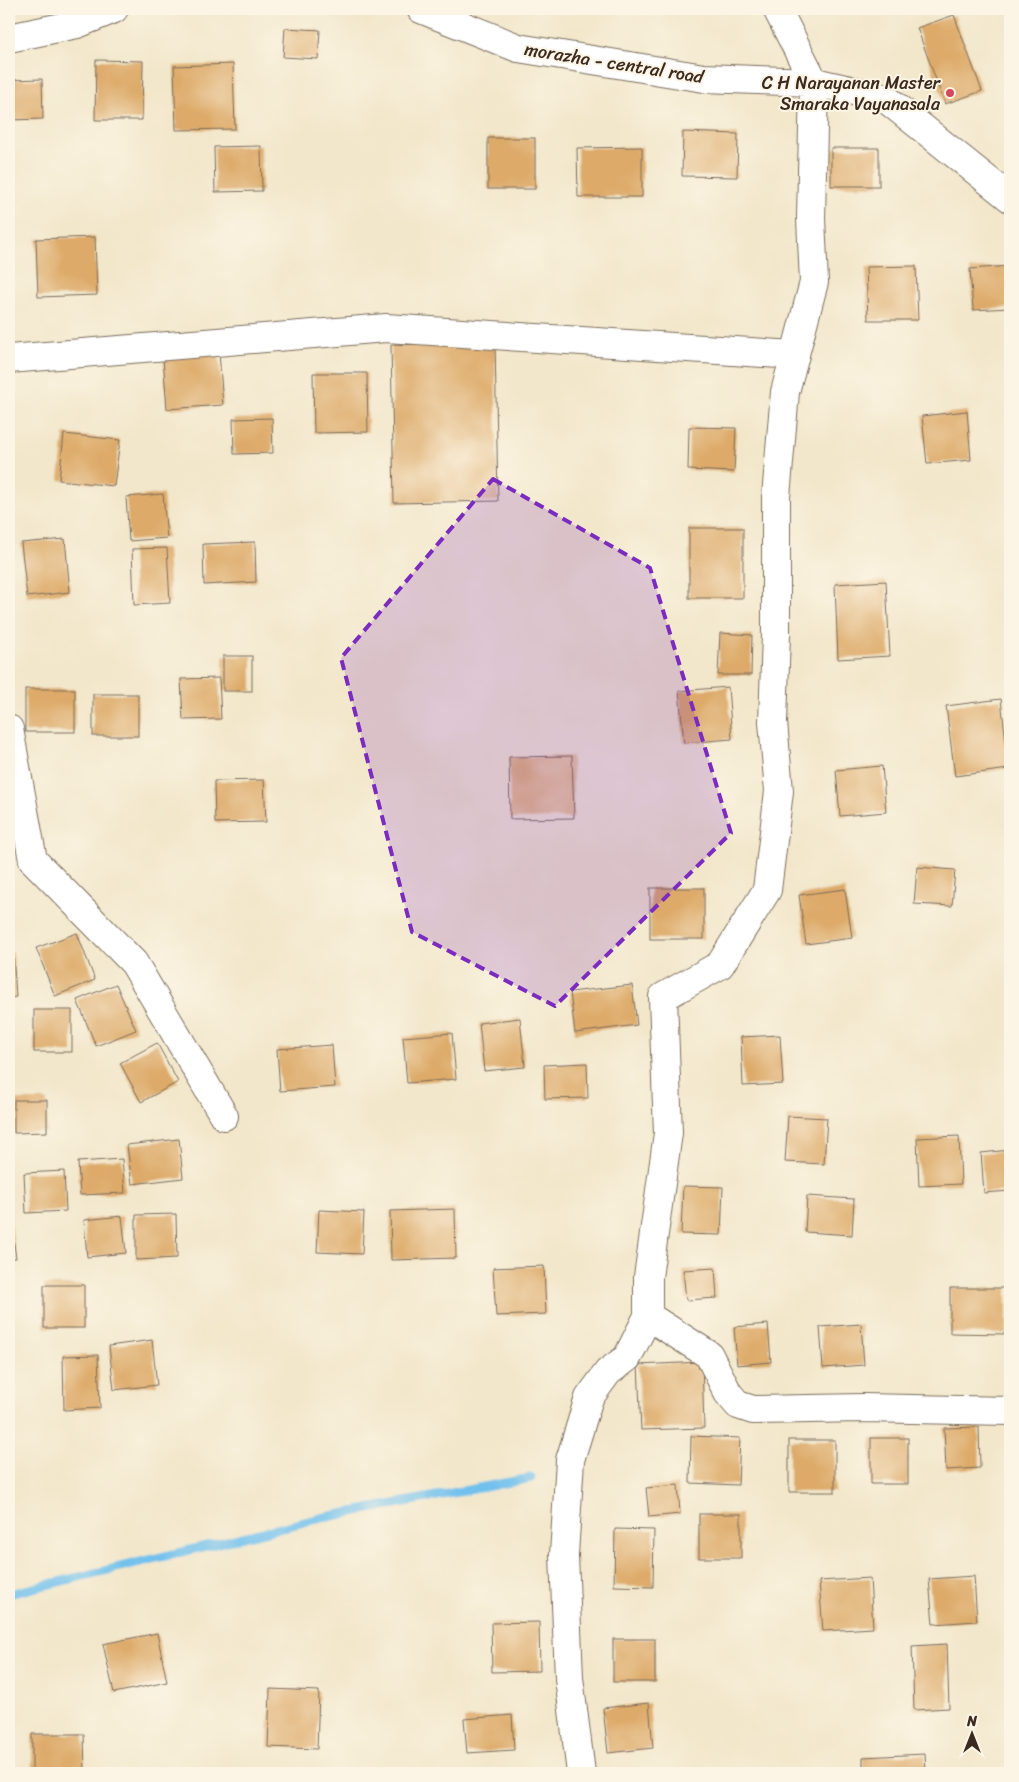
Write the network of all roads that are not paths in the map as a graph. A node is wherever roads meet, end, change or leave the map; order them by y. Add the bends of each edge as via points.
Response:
1 (114, 9) edge
2 (421, 9) edge
3 (777, 9) edge
4 (9, 38) edge
5 (814, 82) junction
6 (1010, 198) edge
7 (795, 355) junction
8 (9, 359) edge
9 (9, 729) edge
10 (224, 1116) dead end
11 (648, 1316) junction
12 (1010, 1411) edge
13 (581, 1773) edge

1 - 4 street via 77,24
2 - 5 street, morazha - central road via 518,48 704,78
3 - 5 street
5 - 6 street, morazha - central road via 885,98
5 - 7 street via 811,219 814,282
7 - 8 street via 386,328
7 - 11 street via 785,392 776,496 773,722 779,791 767,890 720,965 662,997 668,1133 648,1277
9 - 10 street via 33,860 134,963
11 - 12 street via 709,1355 728,1393 738,1405 753,1410
11 - 13 street via 627,1358 608,1372 589,1398 570,1460 564,1555 569,1678

